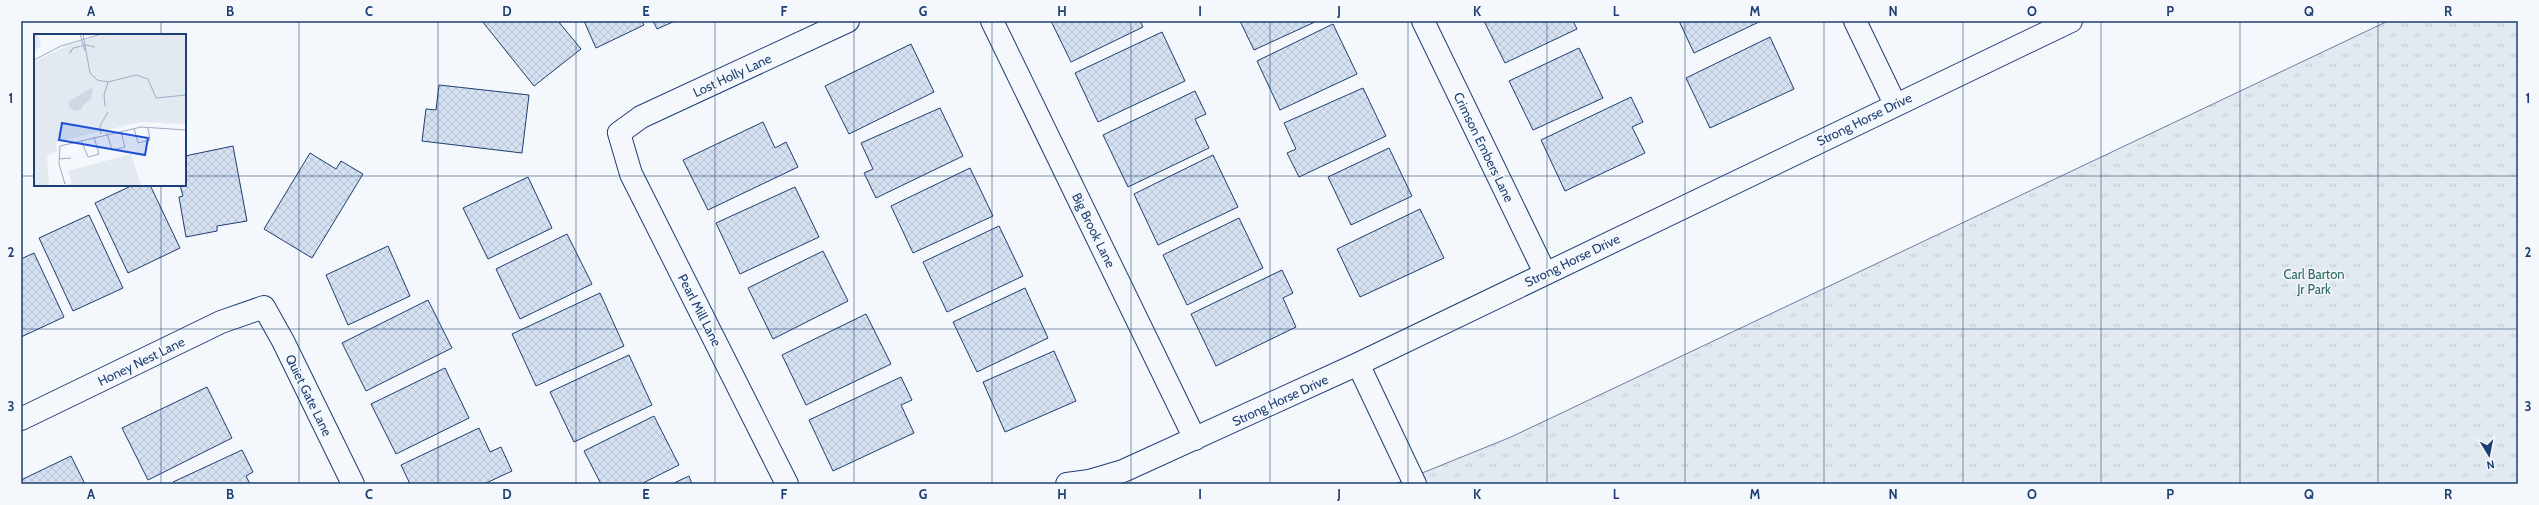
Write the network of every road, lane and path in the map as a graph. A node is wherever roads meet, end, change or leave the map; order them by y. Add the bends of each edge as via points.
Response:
1 (848, 21) edge
2 (992, 21) edge
3 (1423, 21) edge
4 (1856, 21) edge
5 (2071, 21) edge
6 (1895, 104) junction
7 (619, 133) joint
8 (1545, 273) junction
9 (264, 307) joint
10 (1358, 364) junction
11 (21, 419) edge
12 (1195, 439) junction
13 (353, 484) edge
14 (786, 484) edge
15 (1067, 484) edge
16 (1414, 484) edge

1 - 7 street, Lost Holly Lane via 641,117
2 - 12 street, Big Brook Lane
3 - 8 street, Crimson Embers Lane
4 - 6 street
5 - 6 street, Strong Horse Drive
6 - 8 street, Strong Horse Drive
7 - 14 street, Pearl Mill Lane via 632,174
8 - 10 street, Strong Horse Drive
9 - 11 street, Honey Nest Lane via 221,322
9 - 13 street, Quiet Gate Lane
10 - 12 street, Strong Horse Drive
10 - 16 street
12 - 15 street, Strong Horse Drive via 1123,471

